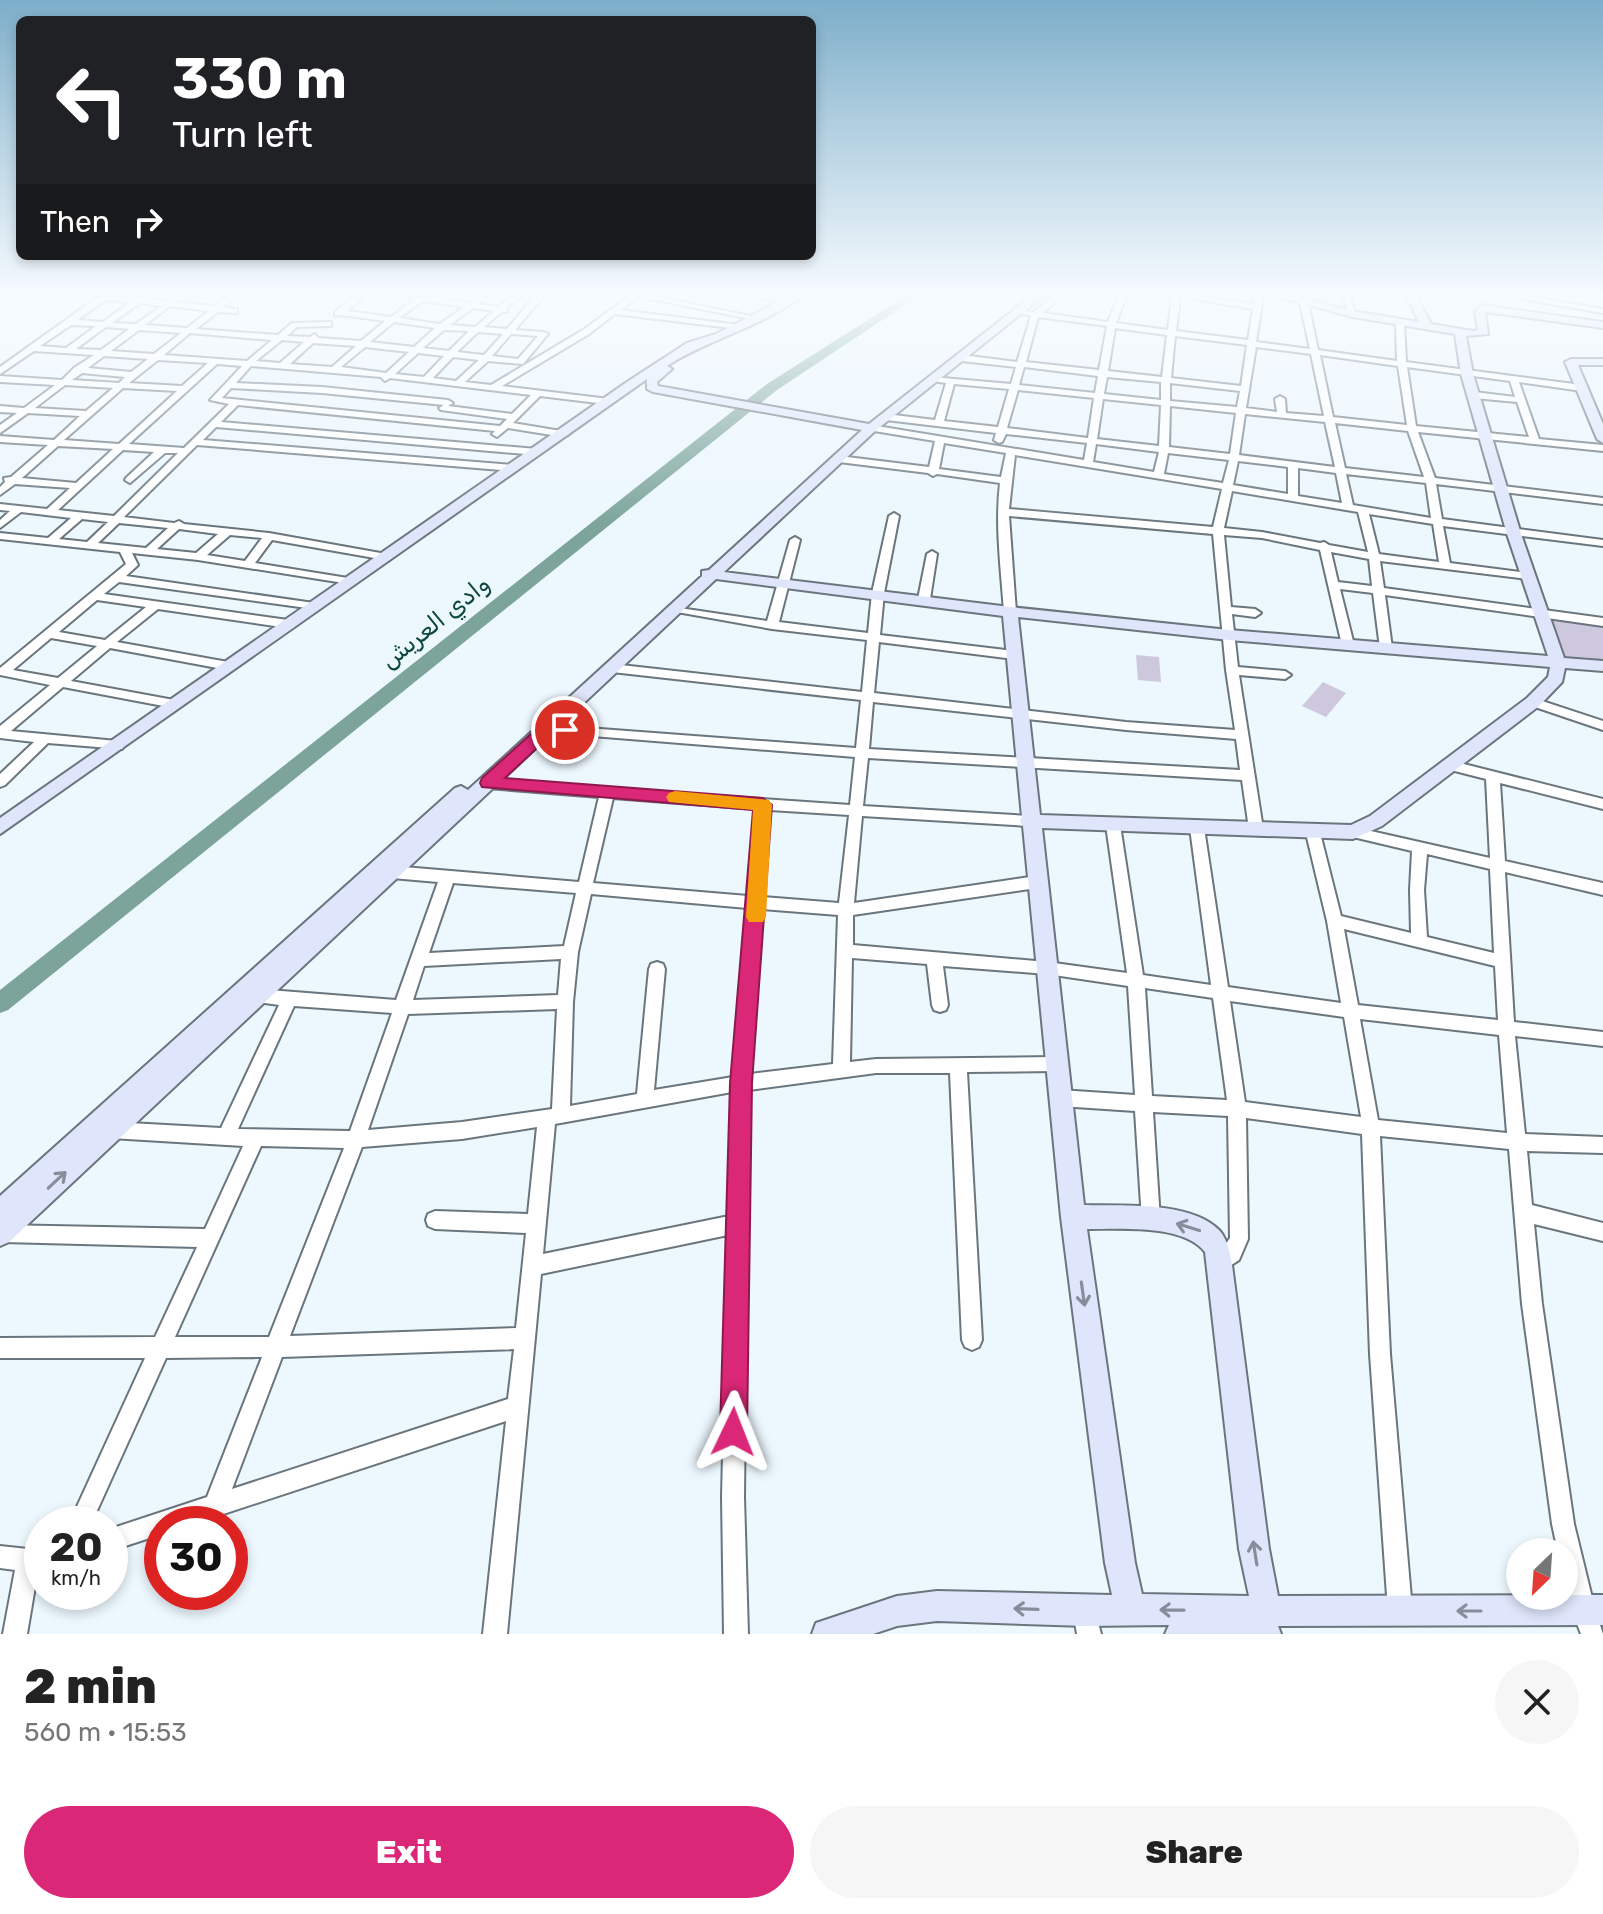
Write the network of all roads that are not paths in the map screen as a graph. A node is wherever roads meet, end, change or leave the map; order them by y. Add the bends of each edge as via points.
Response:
1 (73, 373) edge
2 (113, 373) edge
3 (203, 373) edge
4 (239, 373) edge
5 (292, 373) edge
6 (335, 373) edge
7 (370, 373) edge
8 (432, 373) edge
9 (471, 373) edge
10 (517, 373) edge
11 (648, 373) edge
12 (663, 373) edge
13 (937, 373) edge
14 (949, 373) edge
15 (1019, 373) edge
16 (1104, 373) edge
17 (1115, 373) edge
18 (1167, 373) edge
19 (1248, 373) edge
20 (1319, 373) edge
21 (1403, 373) edge
22 (1461, 373) edge
23 (1576, 373) edge
24 (1467, 374) junction
25 (133, 375) joint
26 (387, 375) junction
27 (0, 379) edge
28 (1166, 379) junction
29 (426, 380) junction
30 (943, 380) junction
31 (1514, 380) junction
32 (63, 382) junction
33 (462, 383) junction
34 (121, 385) junction
35 (228, 385) junction
36 (277, 387) junction
37 (494, 387) junction
38 (1014, 388) junction
39 (1582, 388) junction
40 (187, 389) junction
41 (1246, 389) junction
42 (322, 390) junction
43 (539, 392) junction
44 (367, 395) junction
45 (1474, 395) junction
46 (667, 396) junction
47 (1099, 396) junction
48 (1280, 399) dead end
49 (1520, 400) junction
50 (606, 401) junction
51 (236, 402) junction
52 (258, 403) junction
53 (1166, 403) junction
54 (446, 406) junction
55 (307, 408) junction
56 (0, 409) edge
57 (25, 411) junction
58 (1241, 411) junction
59 (351, 412) junction
60 (87, 414) junction
61 (1282, 415) junction
62 (515, 417) junction
63 (886, 417) junction
64 (433, 421) junction
65 (1331, 421) junction
66 (212, 424) junction
67 (822, 424) junction
68 (938, 424) junction
69 (236, 426) junction
70 (505, 427) junction
71 (865, 427) junction
72 (1412, 429) junction
73 (0, 430) edge
74 (287, 430) junction
75 (569, 430) junction
76 (1002, 433) junction
77 (835, 434) dead end
78 (1488, 437) junction
79 (0, 439) edge
80 (940, 439) junction
81 (1603, 439) edge
82 (416, 440) junction
83 (1535, 441) junction
84 (54, 442) junction
85 (193, 442) junction
86 (1093, 443) junction
87 (484, 446) junction
88 (123, 447) junction
89 (1603, 448) edge
90 (995, 449) junction
91 (162, 450) junction
92 (185, 451) junction
93 (1164, 451) junction
94 (537, 452) junction
95 (1011, 452) junction
96 (1234, 458) junction
97 (839, 459) junction
98 (1088, 464) junction
99 (1293, 464) junction
100 (514, 468) junction
101 (1342, 470) junction
102 (933, 473) junction
103 (1159, 474) junction
104 (0, 479) edge
105 (1430, 479) junction
106 (130, 480) dead end
107 (1004, 480) junction
108 (12, 481) junction
109 (80, 486) junction
110 (1228, 486) junction
111 (1503, 489) junction
112 (0, 492) edge
113 (1293, 497) junction
114 (1603, 501) edge
115 (1348, 506) junction
116 (0, 507) edge
117 (20, 508) junction
118 (1363, 509) junction
119 (51, 511) junction
120 (1003, 512) junction
121 (80, 515) junction
122 (894, 516) dead end
123 (117, 518) junction
124 (1437, 522) junction
125 (179, 524) junction
126 (0, 525) edge
127 (228, 531) junction
128 (1218, 531) junction
129 (1514, 534) junction
130 (0, 536) edge
131 (269, 536) junction
132 (795, 540) dead end
133 (51, 541) junction
134 (1603, 543) edge
135 (90, 545) junction
136 (1324, 545) junction
137 (124, 549) junction
138 (150, 551) junction
139 (932, 554) dead end
140 (198, 557) junction
141 (386, 557) junction
142 (1374, 557) junction
143 (249, 564) junction
144 (132, 565) junction
145 (1445, 565) junction
146 (706, 574) junction
147 (1528, 576) junction
148 (116, 578) junction
149 (350, 581) junction
150 (1332, 584) junction
151 (786, 585) junction
152 (1378, 591) junction
153 (878, 593) junction
154 (95, 596) junction
155 (924, 599) junction
156 (156, 604) junction
157 (314, 606) junction
158 (677, 609) junction
159 (1227, 610) junction
160 (1010, 612) junction
161 (1255, 613) dead end
162 (1541, 613) junction
163 (1603, 622) edge
164 (288, 624) junction
165 (772, 625) junction
166 (50, 634) junction
167 (1229, 635) junction
168 (873, 638) junction
169 (107, 643) junction
170 (1348, 645) junction
171 (1386, 648) junction
172 (1014, 655) junction
173 (1558, 662) junction
174 (228, 666) junction
175 (1603, 666) edge
176 (612, 668) junction
177 (1232, 670) junction
178 (1285, 675) dead end
179 (58, 683) junction
180 (867, 696) junction
181 (1533, 702) junction
182 (174, 704) junction
183 (1020, 714) junction
184 (1603, 726) edge
185 (547, 729) junction
186 (0, 733) edge
187 (1242, 735) junction
188 (46, 738) junction
189 (117, 746) junction
190 (862, 753) junction
191 (1024, 761) junction
192 (1448, 765) junction
193 (1246, 775) junction
194 (1493, 777) junction
195 (0, 782) edge
196 (488, 783) junction
197 (607, 792) junction
198 (1603, 804) edge
199 (763, 805) junction
200 (857, 809) junction
201 (1029, 821) junction
202 (3, 822) edge
203 (1113, 825) junction
204 (1197, 828) junction
205 (1256, 829) junction
206 (1312, 829) junction
207 (1353, 832) junction
208 (1420, 846) junction
209 (1495, 863) junction
210 (392, 872) junction
211 (447, 878) junction
212 (1037, 882) junction
213 (584, 889) junction
214 (1603, 889) edge
215 (757, 903) junction
216 (846, 910) junction
217 (1335, 921) junction
218 (1419, 940) junction
219 (847, 951) junction
220 (570, 952) junction
221 (934, 958) junction
222 (418, 960) junction
223 (1503, 961) junction
224 (1047, 968) junction
225 (657, 969) dead end
226 (1136, 980) junction
227 (1223, 993) junction
228 (256, 996) junction
229 (289, 1000) junction
230 (565, 1002) junction
231 (940, 1005) dead end
232 (402, 1007) junction
233 (1350, 1011) junction
234 (1506, 1026) junction
235 (1603, 1039) edge
236 (958, 1064) junction
237 (1055, 1064) junction
238 (841, 1069) junction
239 (741, 1083) junction
240 (1060, 1098) junction
241 (645, 1099) junction
242 (1143, 1101) junction
243 (1237, 1109) junction
244 (554, 1115) junction
245 (1371, 1127) junction
246 (111, 1130) junction
247 (226, 1136) junction
248 (256, 1138) junction
249 (356, 1139) junction
250 (1518, 1142) junction
251 (1603, 1145) edge
252 (0, 1212) edge
253 (1524, 1212) junction
254 (1073, 1217) junction
255 (435, 1220) dead end
256 (1151, 1220) junction
257 (740, 1223) junction
258 (537, 1224) junction
259 (1603, 1232) edge
260 (0, 1233) edge
261 (210, 1238) junction
262 (1219, 1263) junction
263 (532, 1266) junction
264 (526, 1338) junction
265 (972, 1340) dead end
266 (277, 1347) junction
267 (0, 1348) edge
268 (158, 1348) junction
269 (519, 1406) junction
270 (215, 1504) junction
271 (88, 1506) edge
272 (128, 1534) edge
273 (0, 1557) edge
274 (24, 1558) edge
275 (24, 1600) edge
276 (1130, 1609) junction
277 (1400, 1610) junction
278 (1593, 1618) edge
279 (1268, 1622) edge
280 (1087, 1623) edge
281 (15, 1634) edge
282 (495, 1634) edge
283 (736, 1634) edge
284 (827, 1634) edge
285 (1180, 1634) edge
286 (1192, 1634) edge

1 - 32 street
2 - 25 street
3 - 40 street
4 - 35 street
5 - 36 street
6 - 42 street
7 - 26 street
8 - 29 street
9 - 33 street
10 - 37 street
11 - 50 street
12 - 46 street via 651,381 653,389
13 - 71 street
14 - 30 street
15 - 38 street
16 - 47 street
17 - 28 street
18 - 28 street
19 - 41 street
20 - 65 street
21 - 72 street
22 - 24 street
23 - 39 street
24 - 31 street
24 - 45 street
25 - 34 street
26 - 29 street
26 - 44 street
27 - 32 street
28 - 41 street
28 - 53 street
29 - 33 street
30 - 38 street
30 - 63 street
30 - 68 street
31 - 39 street
31 - 49 street
32 - 34 street
32 - 57 street
33 - 37 street
33 - 54 street
34 - 40 street
34 - 60 street
35 - 36 street
35 - 51 street via 215,399
36 - 42 street
36 - 52 street
37 - 43 street
38 - 47 street
38 - 76 street
39 - 81 street
40 - 88 street
41 - 58 street
42 - 44 street
42 - 55 street
43 - 50 street
43 - 62 street
44 - 54 street
44 - 59 street
45 - 49 street
45 - 78 street
46 - 67 street
46 - 75 street via 642,397
47 - 53 street
47 - 86 street
48 - 61 street
49 - 83 street
50 - 75 street
51 - 52 street
51 - 66 street
52 - 55 street
52 - 69 street
53 - 58 street
53 - 93 street
54 - 62 street
54 - 64 street
55 - 59 street
55 - 74 street
56 - 57 street
57 - 60 street
57 - 73 street
58 - 61 street
58 - 96 street
59 - 64 street
60 - 84 street
61 - 65 street
62 - 70 street
63 - 68 street
63 - 71 street
64 - 70 street
64 - 82 street
65 - 72 street
65 - 101 street
66 - 69 street
66 - 85 street
67 - 71 street
67 - 77 street
68 - 76 street
69 - 74 street
70 - 75 street
70 - 87 street
71 - 80 street
71 - 97 street
71 - 146 street
72 - 78 street
72 - 105 street
74 - 82 street
75 - 94 street
76 - 86 street
76 - 90 street
78 - 83 street
78 - 111 street
79 - 84 street
80 - 90 street
80 - 102 street
82 - 87 street
83 - 89 street
84 - 88 street
84 - 108 street
85 - 92 street
85 - 100 street
86 - 93 street
86 - 98 street
87 - 94 street
88 - 91 street
88 - 109 street
90 - 95 street
91 - 92 street
91 - 106 street
92 - 123 street
93 - 96 street
93 - 103 street
94 - 100 street
95 - 98 street
95 - 107 street
96 - 99 street
96 - 110 street
97 - 102 street
97 - 146 street
98 - 103 street
99 - 101 street
99 - 113 street
100 - 141 street
101 - 105 street
101 - 115 street
102 - 107 street
103 - 110 street
104 - 108 street
105 - 111 street
105 - 124 street
107 - 120 street
108 - 109 street
108 - 112 street
109 - 119 street
110 - 113 street
110 - 128 street
111 - 114 street
111 - 129 street
113 - 115 street
115 - 118 street
116 - 117 street
117 - 119 street
117 - 126 street
118 - 124 street via 1390,509
118 - 142 street
119 - 121 street
120 - 128 street
120 - 160 street
121 - 123 street
121 - 133 street
122 - 153 street
123 - 125 street
123 - 135 street
124 - 129 street
124 - 145 street
125 - 127 street
125 - 138 street
127 - 131 street
127 - 140 street
128 - 136 street
128 - 159 street
129 - 134 street
129 - 147 street
130 - 133 street
131 - 141 street
131 - 143 street
132 - 151 street
133 - 135 street
135 - 137 street
136 - 142 street
136 - 150 street
137 - 138 street
137 - 144 street
138 - 140 street
138 - 144 street
139 - 155 street
140 - 143 street
141 - 149 street
142 - 145 street
142 - 152 street
143 - 149 street
144 - 148 street
145 - 147 street
146 - 151 street
146 - 158 street
146 - 252 street
147 - 162 street
148 - 154 street
148 - 157 street
149 - 157 street
150 - 152 street
150 - 170 street
151 - 153 street
151 - 165 street
152 - 162 street
152 - 171 street
153 - 155 street
153 - 168 street
154 - 156 street
154 - 166 street
155 - 160 street
156 - 164 street
156 - 169 street
157 - 164 street
158 - 165 street
158 - 176 street
159 - 161 street
159 - 167 street
160 - 167 street
160 - 172 street
162 - 163 street
162 - 173 street
164 - 174 street
165 - 168 street
166 - 169 street
166 - 179 street via 3,672
167 - 170 street
167 - 177 street
168 - 172 street
168 - 180 street
169 - 174 street
169 - 179 street
170 - 171 street
171 - 173 street
172 - 183 street
173 - 175 street
173 - 181 street via 1556,678
174 - 182 street
176 - 180 street
176 - 185 street
177 - 178 street
177 - 187 street
179 - 182 street
179 - 186 street
180 - 183 street
180 - 190 street
181 - 184 street
181 - 192 street
182 - 189 street
183 - 187 street
183 - 191 street
185 - 190 street
185 - 196 street
186 - 188 street
187 - 193 street
188 - 189 street
188 - 195 street
189 - 202 street
190 - 191 street
190 - 200 street
191 - 193 street
191 - 201 street
192 - 194 street
192 - 207 street via 1376,821
193 - 205 street
194 - 198 street
194 - 209 street
196 - 197 street
196 - 210 street
197 - 199 street
197 - 213 street
199 - 200 street
199 - 215 street
200 - 201 street
200 - 216 street
201 - 203 street
201 - 212 street
203 - 204 street
203 - 226 street
204 - 205 street
204 - 227 street
205 - 206 street
206 - 207 street
206 - 217 street
207 - 208 street
208 - 209 street
208 - 218 street
209 - 214 street
209 - 223 street
210 - 211 street
210 - 228 street
211 - 213 street
211 - 222 street
212 - 216 street
212 - 224 street
213 - 215 street
213 - 220 street
215 - 216 street
215 - 239 street
216 - 219 street
217 - 218 street
217 - 233 street
218 - 223 street
219 - 221 street
219 - 238 street
220 - 222 street
220 - 230 street
221 - 224 street
221 - 231 street
222 - 232 street
223 - 234 street
224 - 226 street
224 - 237 street
225 - 241 street
226 - 227 street
226 - 242 street
227 - 233 street
227 - 243 street
228 - 229 street
228 - 246 street
229 - 232 street
229 - 247 street
230 - 232 street
230 - 244 street
232 - 249 street
233 - 234 street
233 - 245 street
234 - 235 street
234 - 250 street
236 - 237 street
236 - 238 street
236 - 265 street
237 - 240 street
238 - 239 street
239 - 241 street
239 - 257 street
240 - 242 street
240 - 254 street
241 - 244 street
242 - 243 street
242 - 256 street
243 - 245 street
243 - 262 street via 1239,1239
244 - 249 street via 423,1135
244 - 258 street
245 - 250 street
245 - 277 street via 1380,1354
246 - 247 street
260 -> 246 street
247 - 248 street
248 - 249 street
248 - 261 street
249 - 266 street
250 - 251 street
250 - 253 street
253 - 259 street
253 - 278 street via 1561,1509
254 - 256 street
254 -> 276 street
255 - 258 street
262 -> 256 street via 1214,1244 1203,1231
257 - 263 street
257 - 283 street via 731,1522
258 - 263 street
260 - 261 street
261 - 268 street
279 -> 262 street
263 - 264 street
264 - 266 street
264 - 269 street
266 - 268 street
266 - 270 street
267 - 268 street
268 - 271 street
269 - 270 street
269 - 282 street
270 - 272 street
273 - 274 street
275 - 281 street
279 -> 276 street
276 - 280 street
278 -> 277 street
277 - 279 street
279 - 286 street
280 -> 284 street via 937,1606 897,1611
285 - 286 street

